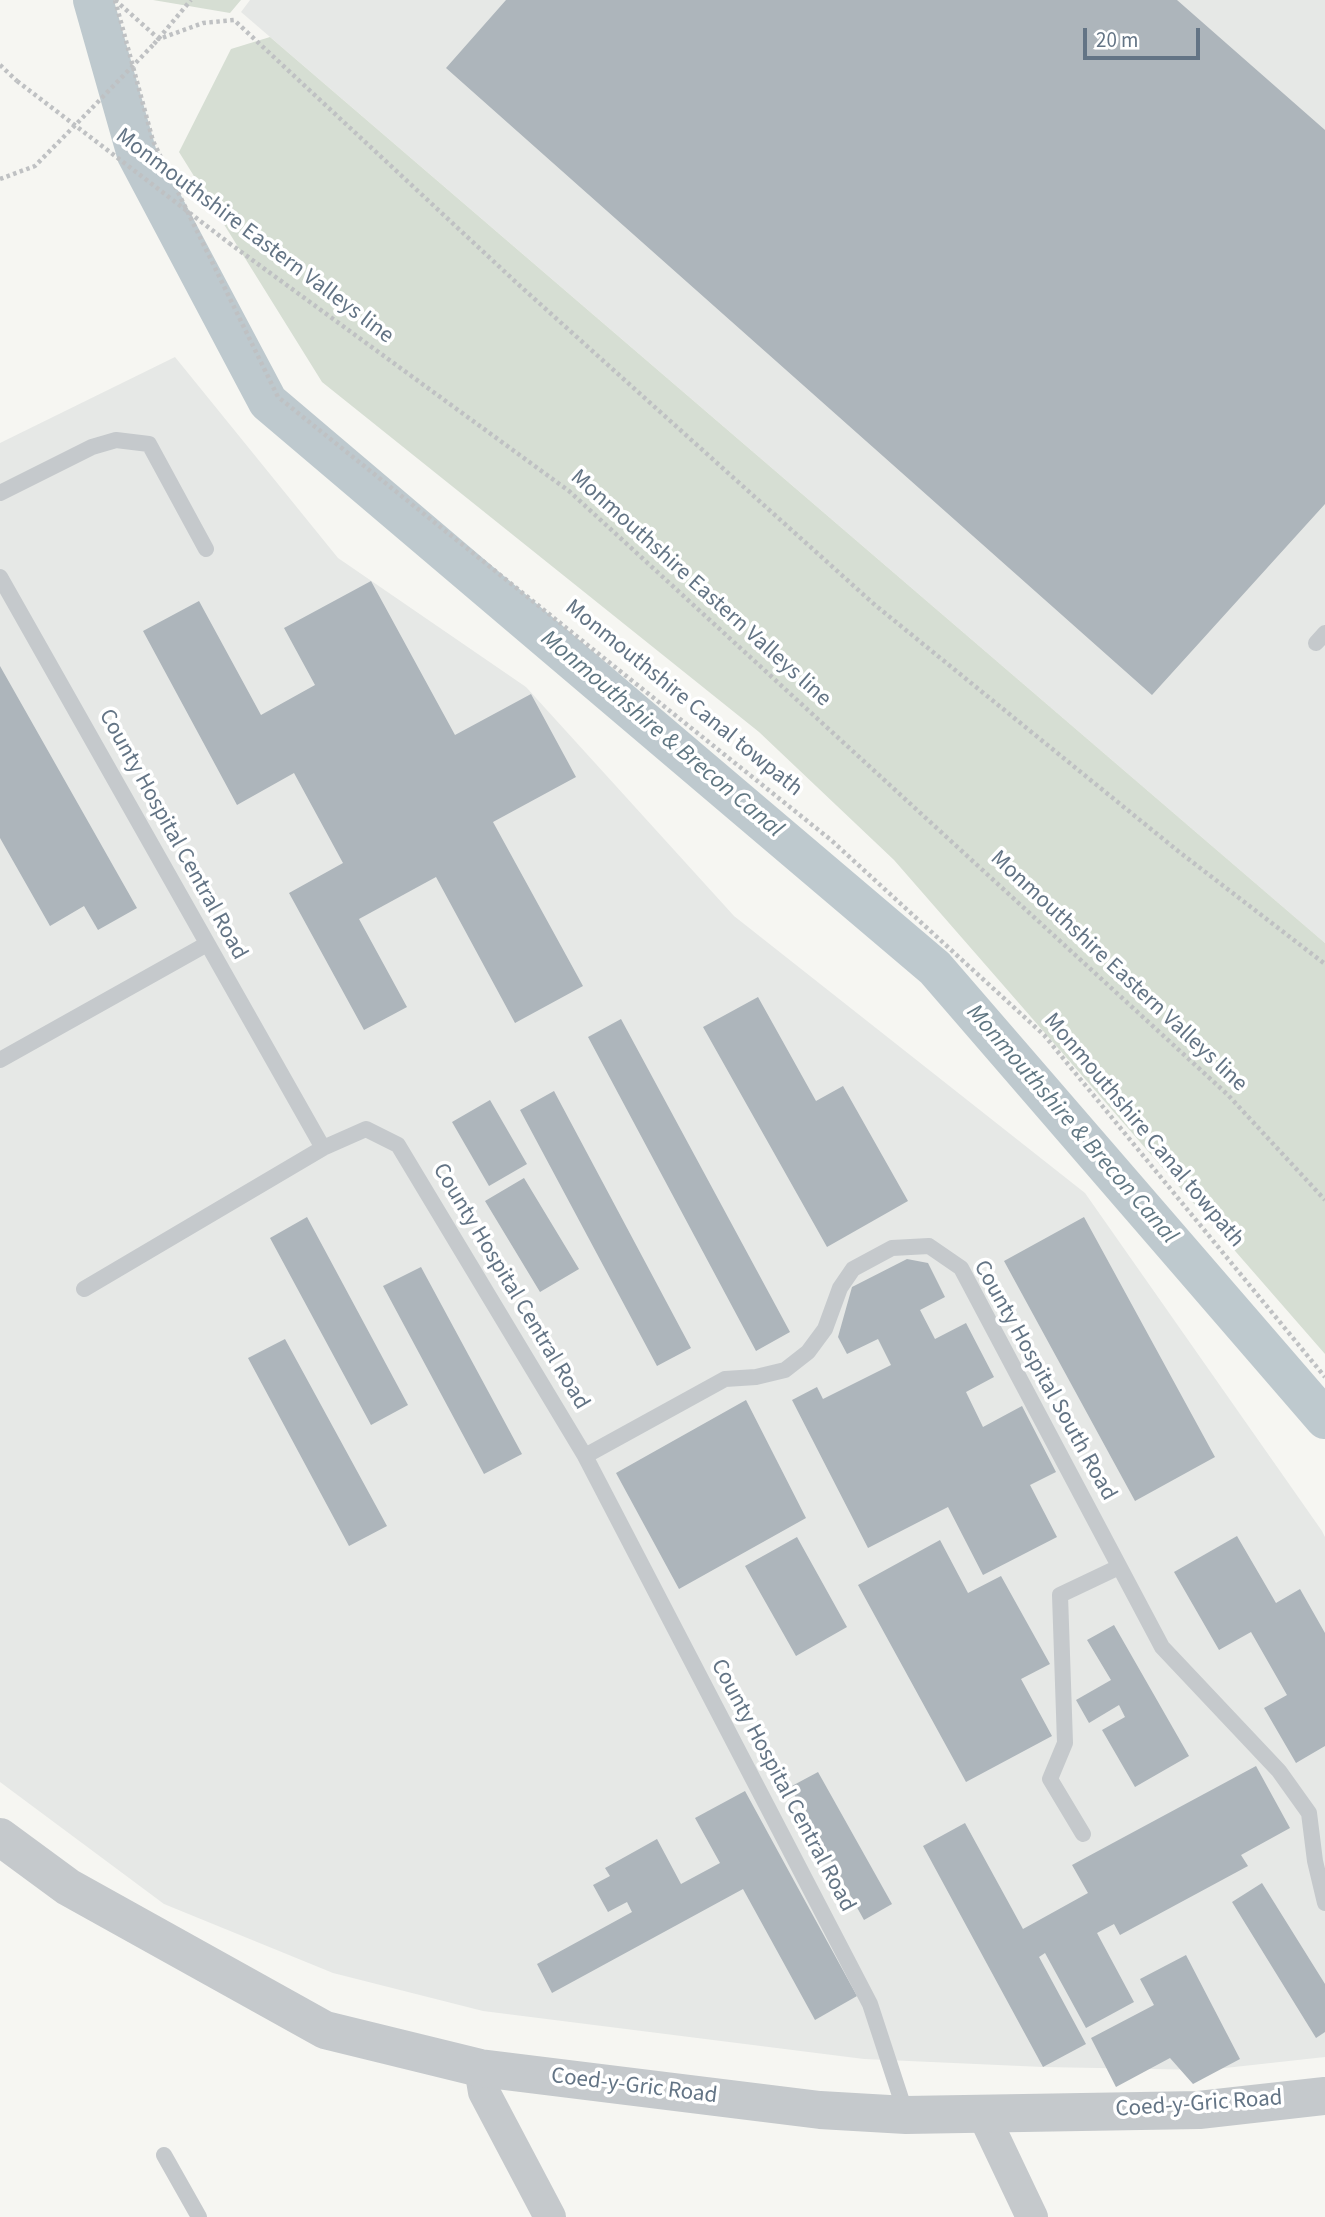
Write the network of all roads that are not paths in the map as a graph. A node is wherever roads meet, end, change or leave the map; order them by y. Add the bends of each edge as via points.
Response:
1 (0, 493) edge
2 (206, 549) dead end
3 (0, 577) edge
4 (207, 944) junction
5 (0, 1060) edge
6 (323, 1148) junction
7 (84, 1289) dead end
8 (585, 1456) junction
9 (1119, 1566) junction
10 (1083, 1833) dead end
11 (0, 1837) edge
12 (1325, 1903) edge
13 (480, 2068) junction
14 (1325, 2096) edge
15 (983, 2114) junction
16 (906, 2115) junction
17 (164, 2155) dead end
18 (199, 2217) edge
19 (550, 2217) edge
20 (1032, 2217) edge

1 - 2 lane via 92,447 116,440 149,444
3 - 4 lane, County Hospital Central Road
4 - 5 lane
4 - 6 lane, County Hospital Central Road
6 - 7 lane
6 - 8 lane, County Hospital Central Road via 366,1129 398,1145
8 - 9 lane, County Hospital South Road via 725,1379 785,1370 808,1352 825,1329 840,1288 853,1269 892,1248 929,1247 961,1268
8 - 16 lane, County Hospital Central Road via 870,2004
9 - 10 lane via 1060,1595 1065,1743 1050,1779
9 - 12 lane, County Hospital South Road via 1162,1647 1279,1771 1309,1813
11 - 13 street, Coed-y-Gric Road via 68,1887 325,2030
13 - 16 street, Coed-y-Gric Road via 820,2110
13 - 19 street via 484,2092
14 - 15 street, Coed-y-Gric Road via 1199,2110
15 - 16 street, Coed-y-Gric Road
15 - 20 street
17 - 18 lane

